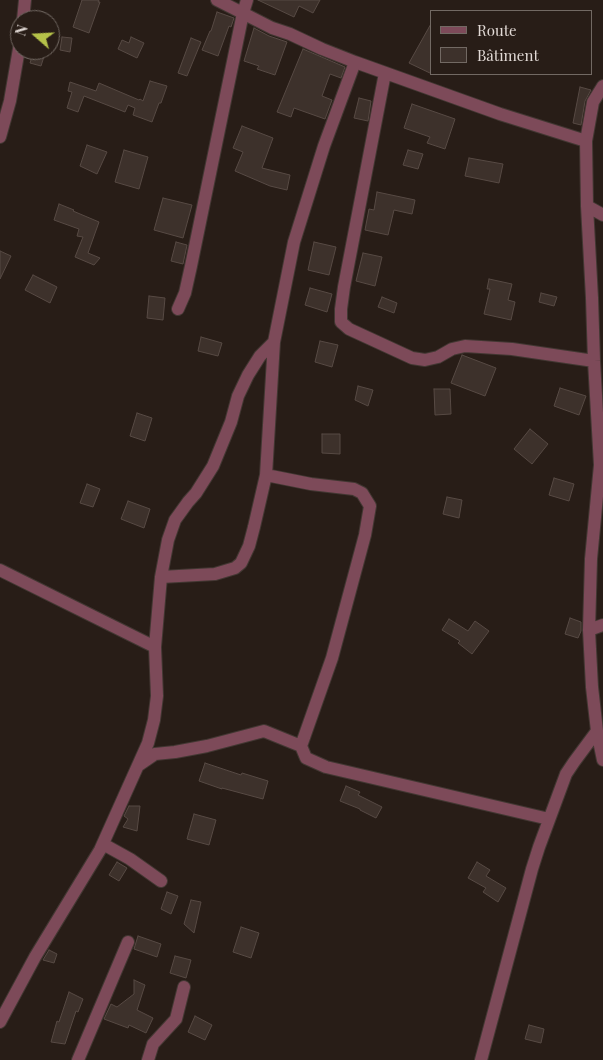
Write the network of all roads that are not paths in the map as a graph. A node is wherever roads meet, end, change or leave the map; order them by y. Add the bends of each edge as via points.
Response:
1 (217, 0) edge
2 (247, 0) edge
3 (242, 13) junction
4 (17, 60) edge
5 (355, 62) junction
6 (385, 73) junction
7 (603, 86) edge
8 (0, 137) edge
9 (586, 141) junction
10 (587, 206) junction
11 (603, 215) edge
12 (178, 309) dead end
13 (274, 342) junction
14 (594, 361) junction
15 (600, 424) edge
16 (266, 475) junction
17 (0, 570) edge
18 (160, 577) junction
19 (603, 625) edge
20 (589, 630) junction
21 (155, 647) junction
22 (598, 731) junction
23 (301, 746) junction
24 (603, 760) edge
25 (138, 765) junction
26 (549, 819) junction
27 (103, 844) junction
28 (160, 882) dead end
29 (128, 942) dead end
30 (184, 987) dead end
31 (0, 1022) edge
32 (78, 1060) edge
33 (148, 1060) edge
34 (482, 1060) edge

1 - 3 street
2 - 3 street
3 - 5 street
3 - 12 street via 191,266
4 - 8 street
5 - 6 street
5 - 13 street via 294,242
6 - 9 street
6 - 14 street via 344,287 341,322 349,329 412,358 425,360 465,346
7 - 9 street via 593,102
9 - 10 street
10 - 11 street
10 - 14 street
13 - 16 street
13 - 18 street via 248,375 213,466 175,520
14 - 15 street
15 - 20 street
16 - 18 street via 254,527 241,563 215,574
16 - 23 street via 354,489 362,493 370,506 332,658
17 - 21 street
18 - 21 street
19 - 20 street
20 - 22 street
21 - 25 street via 155,712 148,743
22 - 24 street
22 - 26 street via 566,774
23 - 25 street via 264,731 207,746 155,754
23 - 26 street via 306,758 326,767
25 - 27 street
26 - 34 street via 532,869
27 - 28 street
27 - 31 street
29 - 32 street
30 - 33 street via 176,1019 153,1044

